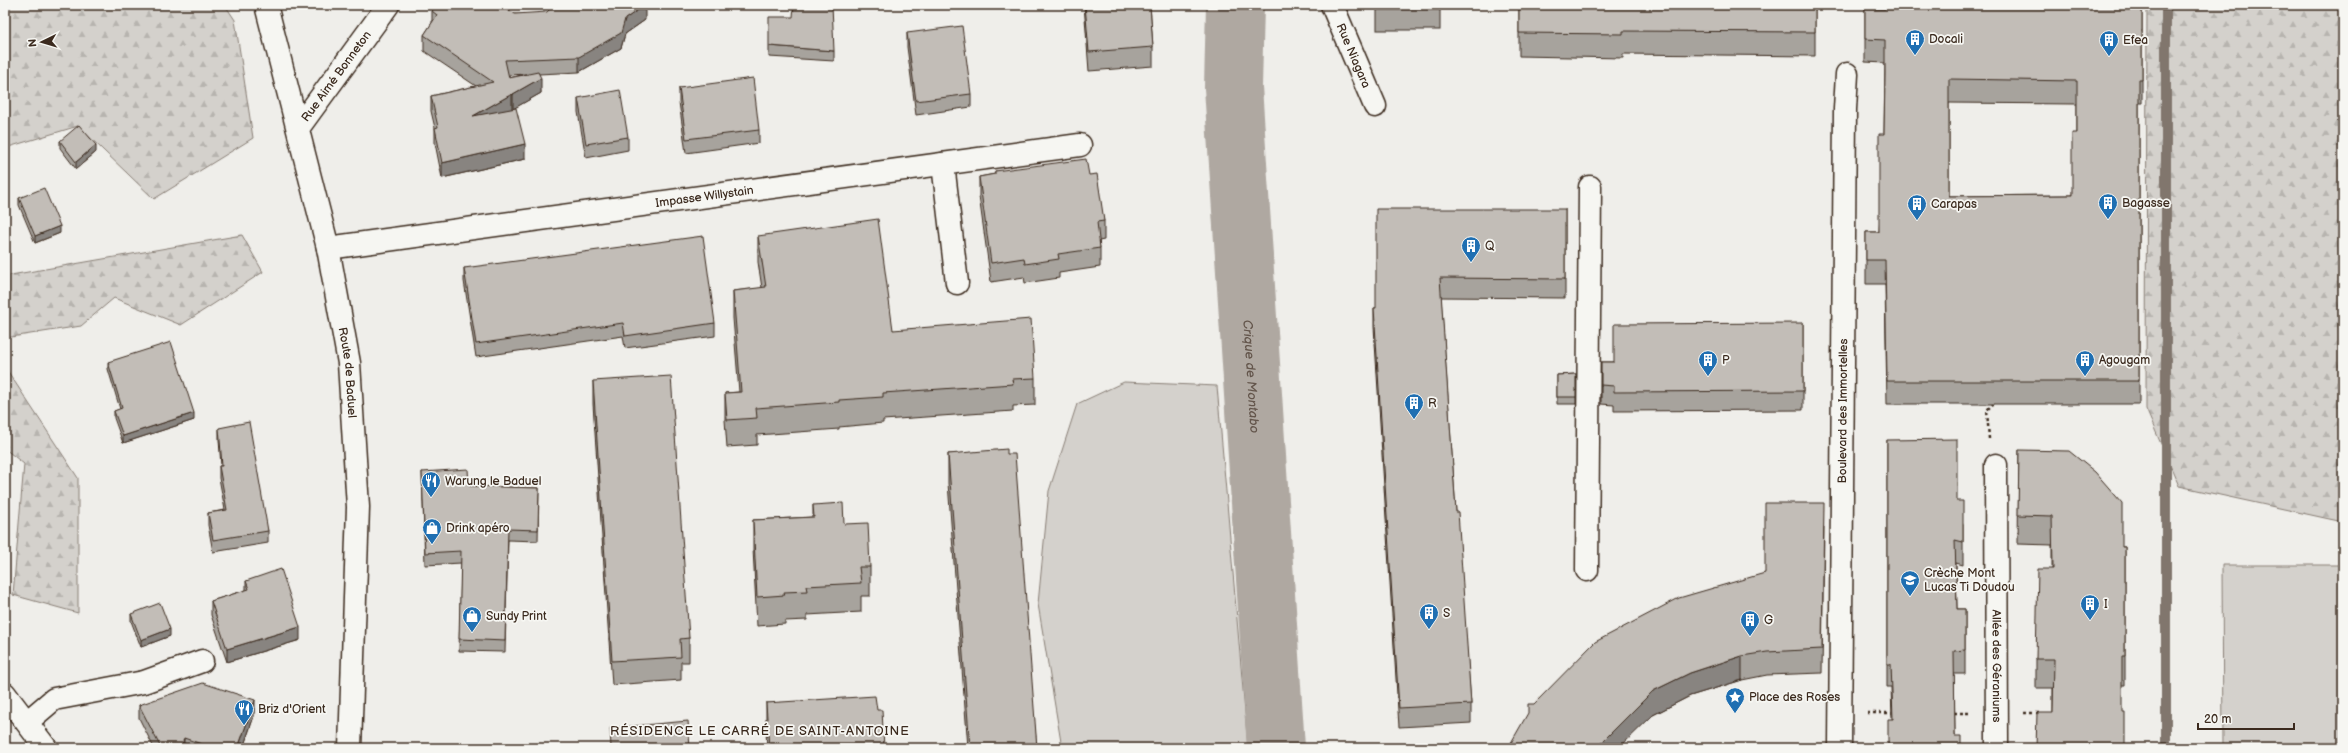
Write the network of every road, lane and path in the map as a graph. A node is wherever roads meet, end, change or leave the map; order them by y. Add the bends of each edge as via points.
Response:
1 (266, 5) edge
2 (388, 5) edge
3 (1332, 5) edge
4 (1847, 74) dead end
5 (1375, 106) dead end
6 (298, 127) junction
7 (1080, 145) dead end
8 (943, 164) junction
9 (1590, 187) dead end
10 (328, 248) junction
11 (957, 284) dead end
12 (1996, 401) edge
13 (1989, 438) dead end
14 (1996, 465) dead end
15 (1588, 570) dead end
16 (202, 661) dead end
17 (5, 694) edge
18 (1862, 713) dead end
19 (1893, 713) edge
20 (2021, 713) dead end
21 (2044, 714) edge
22 (28, 722) junction
23 (46, 748) edge
24 (350, 748) edge
25 (1840, 748) edge
26 (1998, 748) edge

1 - 6 street, Route de Baduel
2 - 6 street, Rue Aimé Bonneton
3 - 5 street, Rue Niagara
4 - 25 street, Boulevard des Immortelles
6 - 10 street, Route de Baduel
7 - 8 street, Impasse Willystain
8 - 10 street, Impasse Willystain
8 - 11 street
9 - 15 street
10 - 24 street, Route de Baduel via 349,364 358,507
12 - 13 path via 1987,410
14 - 26 street, Allée des Géraniums
16 - 22 street via 144,682 54,699
17 - 22 street
18 - 19 path
20 - 21 path
22 - 23 street

